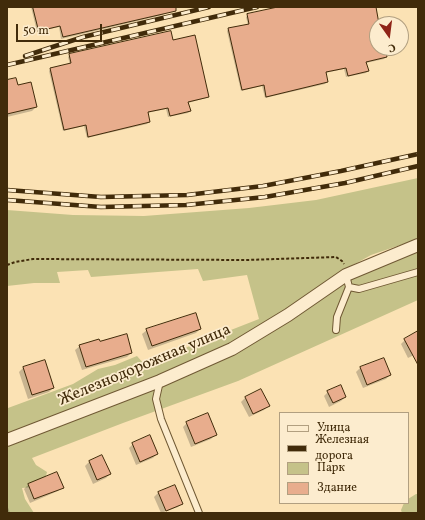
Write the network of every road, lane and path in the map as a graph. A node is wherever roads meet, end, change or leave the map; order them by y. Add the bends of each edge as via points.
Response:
1 (418, 245) edge
2 (7, 265) edge
3 (418, 272) edge
4 (348, 281) junction
5 (336, 330) dead end
6 (160, 381) junction
7 (7, 440) edge
8 (200, 513) edge

1 - 4 street, Железнодорожная улица
2 - 4 path via 33,259 246,260 336,257 342,261
3 - 4 lane via 359,289
4 - 5 lane via 337,317
4 - 6 street, Железнодорожная улица via 232,349
6 - 7 street, Железнодорожная улица
6 - 8 lane via 156,399 161,419

